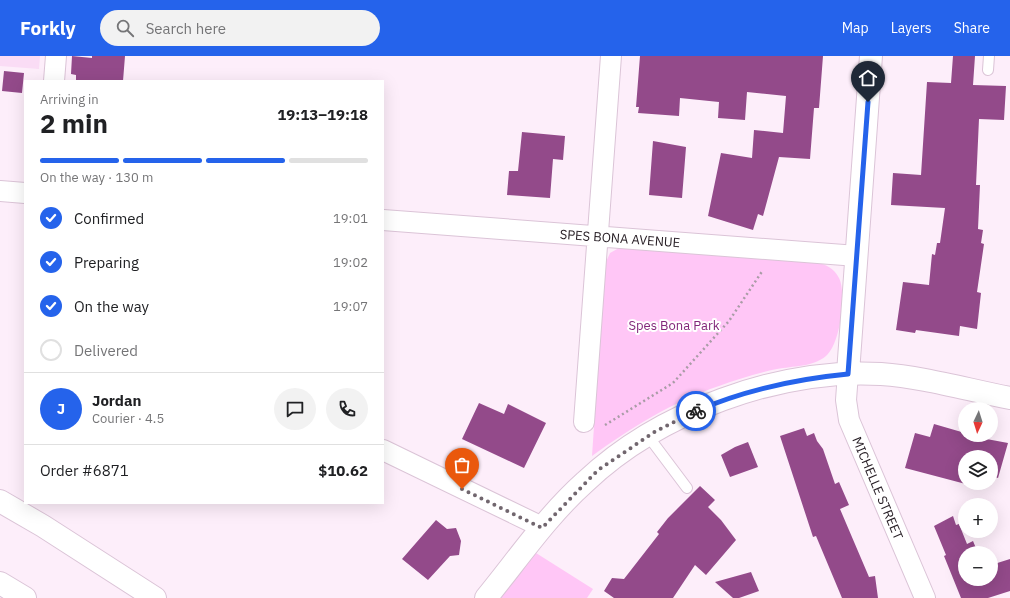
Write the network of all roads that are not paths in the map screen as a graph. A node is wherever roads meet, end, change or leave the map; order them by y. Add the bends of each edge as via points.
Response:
1 (56, 56) edge
2 (611, 56) edge
3 (871, 56) edge
4 (989, 56) edge
5 (988, 70) dead end
6 (54, 80) edge
7 (0, 191) edge
8 (24, 193) edge
9 (384, 220) edge
10 (598, 236) junction
11 (857, 256) junction
12 (848, 374) junction
13 (1010, 398) edge
14 (584, 422) dead end
15 (648, 436) junction
16 (384, 450) edge
17 (687, 488) dead end
18 (0, 501) edge
19 (542, 528) junction
20 (0, 583) edge
21 (25, 598) edge
22 (155, 598) edge
23 (486, 598) edge
24 (925, 598) edge

1 - 6 street
2 - 10 street
3 - 11 main road
4 - 5 lane
7 - 8 street
9 - 10 street, SPES BONA AVENUE
10 - 11 street, SPES BONA AVENUE
10 - 14 street
11 - 12 main road
12 - 13 main road via 901,376
12 - 15 main road via 809,378 744,393 693,412
12 - 24 street, MICHELLE STREET via 846,400 849,420
15 - 17 lane
15 - 19 main road via 598,470
16 - 19 street
18 - 22 main road
19 - 23 main road
20 - 21 main road

